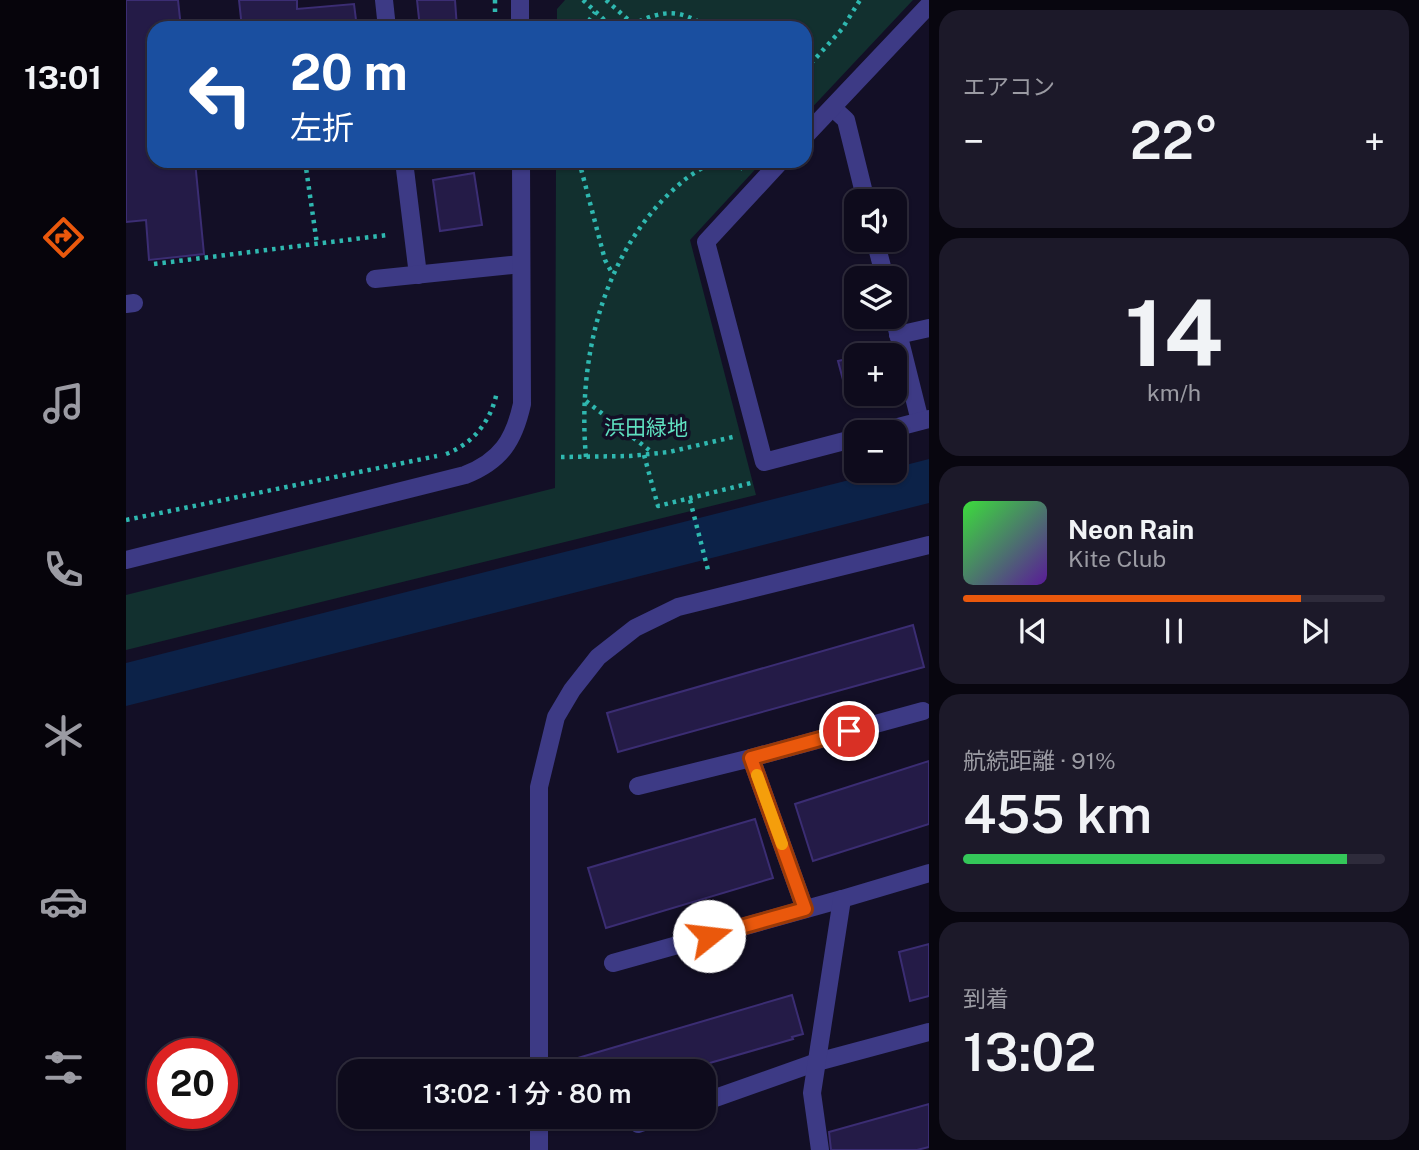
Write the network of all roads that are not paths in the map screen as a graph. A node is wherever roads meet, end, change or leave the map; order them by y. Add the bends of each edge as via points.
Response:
1 (384, 0) edge
2 (520, 0) edge
3 (929, 5) edge
4 (386, 21) edge
5 (520, 21) edge
6 (833, 108) junction
7 (812, 129) edge
8 (405, 168) edge
9 (521, 168) edge
10 (775, 168) edge
11 (863, 189) edge
12 (521, 264) junction
13 (418, 275) junction
14 (375, 279) dead end
15 (929, 328) edge
16 (897, 329) edge
17 (898, 335) junction
18 (925, 420) edge
19 (907, 425) edge
20 (844, 441) edge
21 (929, 545) edge
22 (126, 560) edge
23 (923, 711) dead end
24 (751, 758) junction
25 (638, 786) dead end
26 (929, 873) edge
27 (842, 899) junction
28 (805, 909) junction
29 (613, 962) dead end
30 (929, 1032) edge
31 (539, 1059) edge
32 (817, 1062) junction
33 (716, 1098) edge
34 (539, 1129) edge
35 (539, 1150) edge
36 (820, 1150) edge

1 - 4 street
2 - 5 street
3 - 6 street
6 - 7 street
6 - 11 street via 846,120
8 - 13 street
9 - 12 street
10 - 20 street via 706,242 764,462
12 - 13 street
12 - 22 street via 522,404 517,428 504,449 482,468
13 - 14 street
15 - 17 street
16 - 17 street
17 - 18 street
18 - 19 street
21 - 31 street via 678,607 635,628 598,657 572,690 556,717 539,787
23 - 24 street
24 - 25 street
24 - 28 street
26 - 27 street
27 - 28 street
27 - 32 street
28 - 29 street
30 - 32 street
32 - 33 street
32 - 36 street via 812,1093
34 - 35 street

